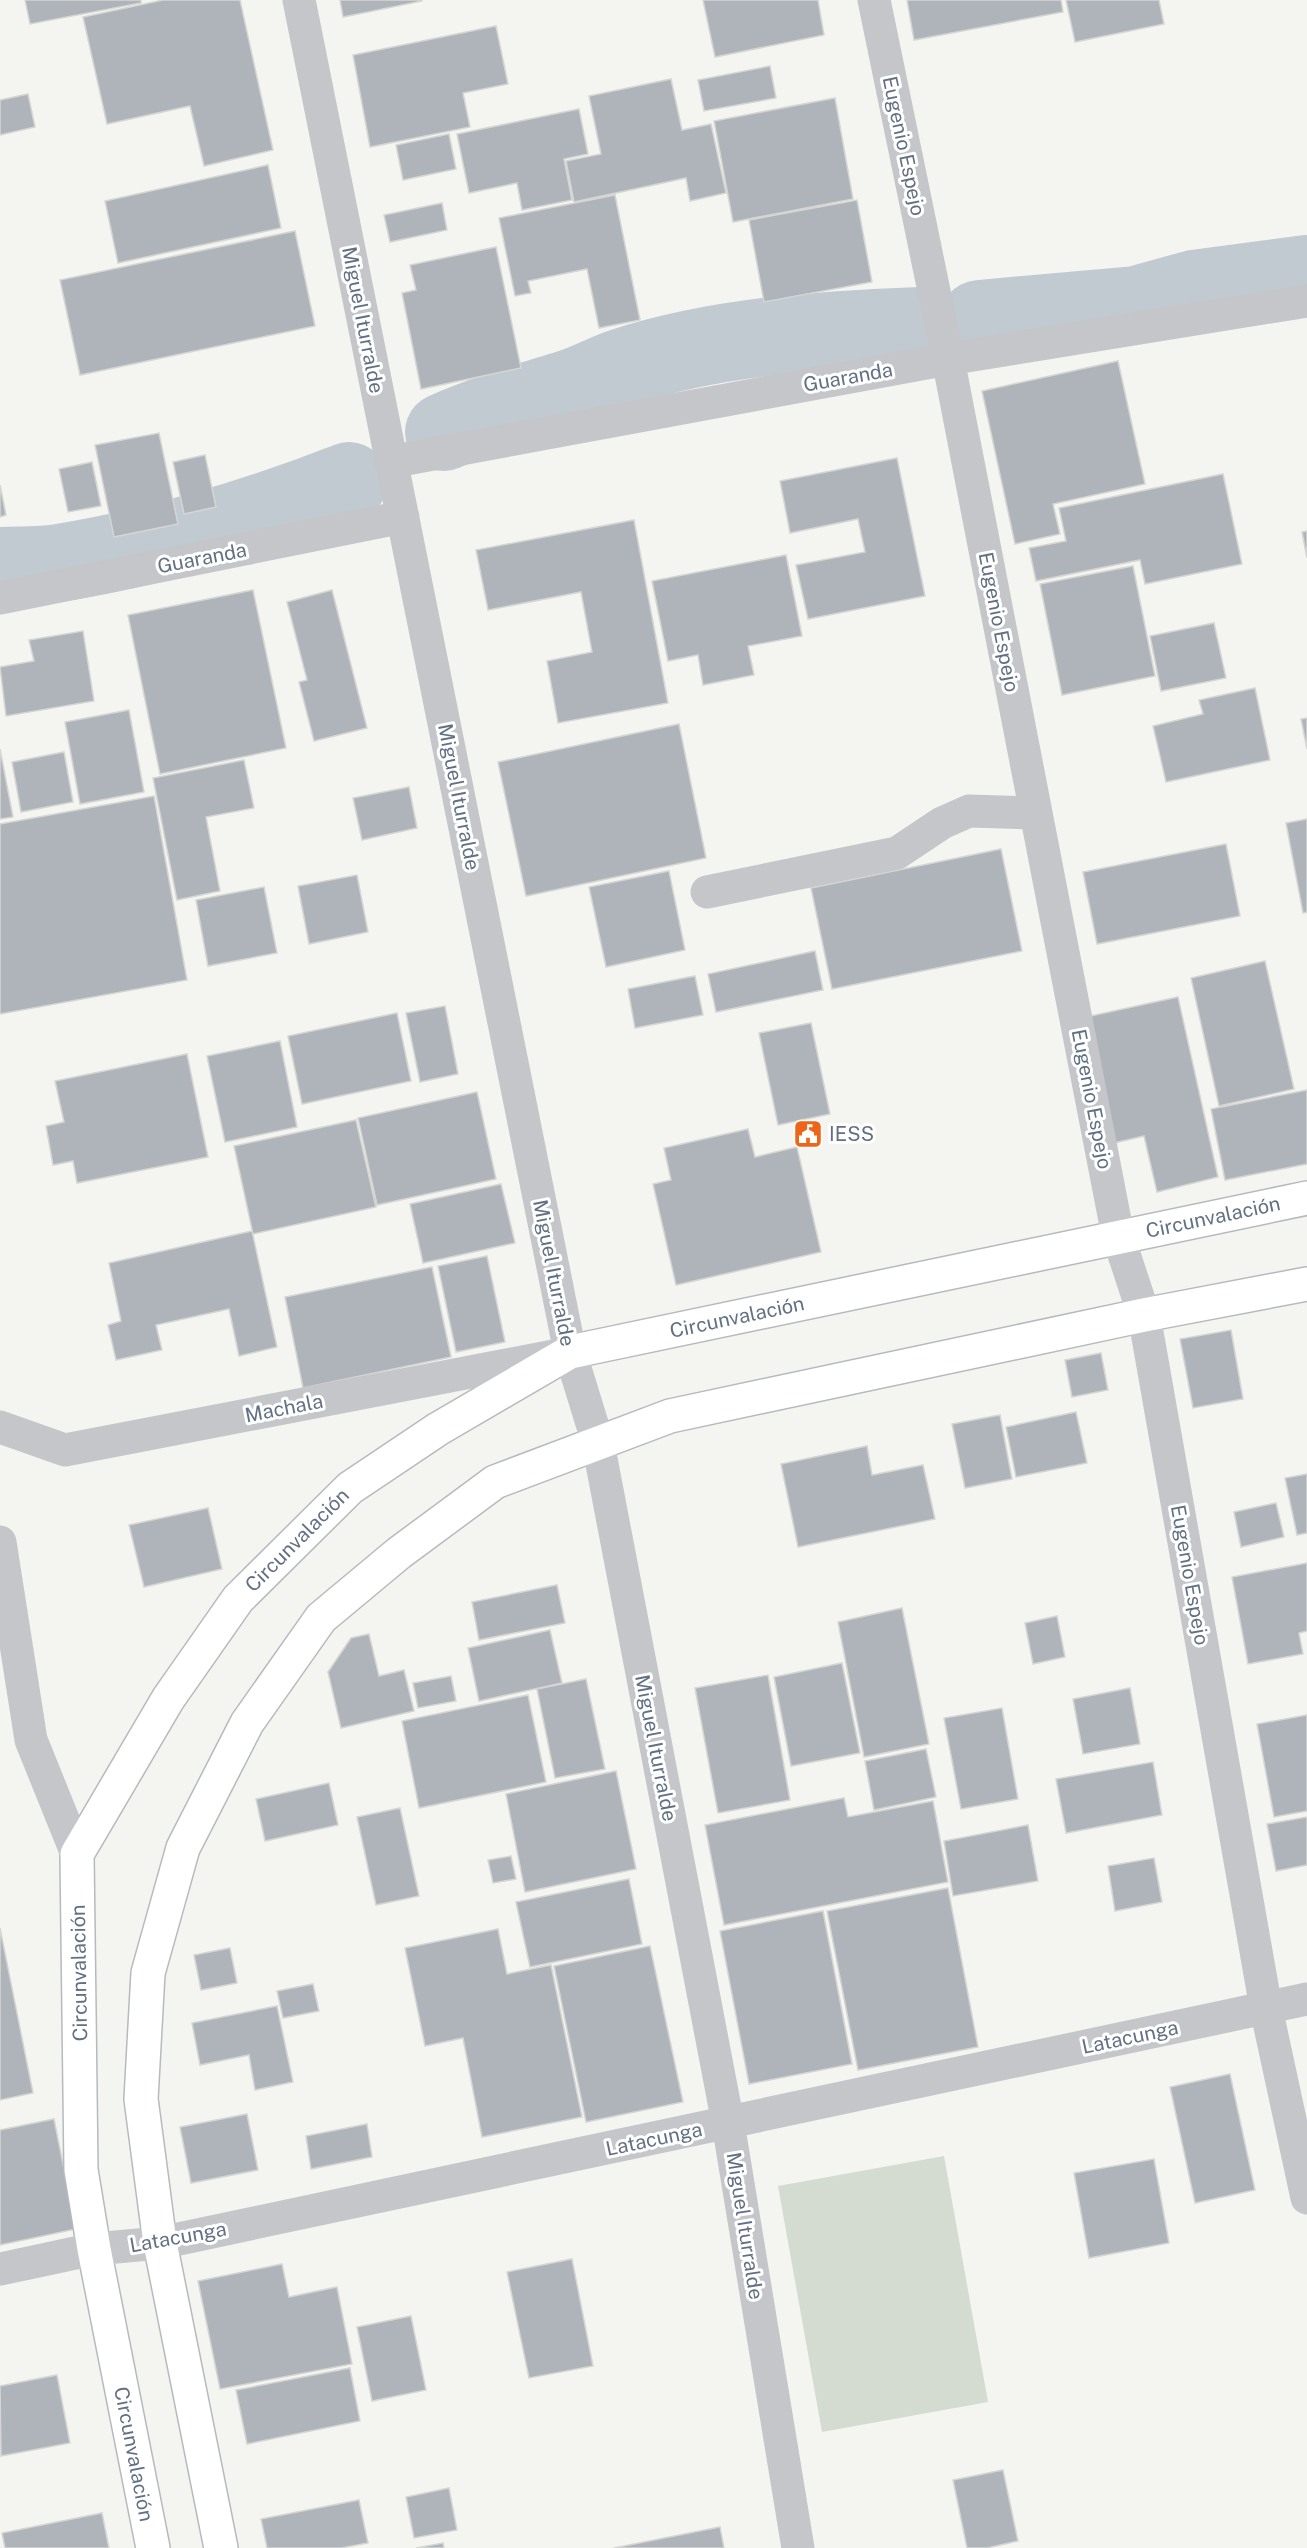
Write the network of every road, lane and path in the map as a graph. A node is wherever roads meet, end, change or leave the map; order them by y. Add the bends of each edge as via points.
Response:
1 (300, 0) edge
2 (874, 0) edge
3 (1307, 301) edge
4 (948, 359) junction
5 (390, 462) junction
6 (403, 517) junction
7 (0, 598) edge
8 (1036, 813) junction
9 (707, 892) dead end
10 (1307, 1198) edge
11 (1118, 1236) junction
12 (1307, 1284) edge
13 (1144, 1315) junction
14 (570, 1353) junction
15 (0, 1428) edge
16 (598, 1443) junction
17 (0, 1542) edge
18 (77, 1854) junction
19 (1307, 1999) edge
20 (1266, 2008) junction
21 (728, 2123) junction
22 (1307, 2198) edge
23 (160, 2243) junction
24 (94, 2249) junction
25 (0, 2269) edge
26 (153, 2548) edge
27 (221, 2548) edge
28 (798, 2548) edge

1 - 5 street, Miguel Iturralde
2 - 4 street, Eugenio Espejo
3 - 4 street, Guaranda
4 - 5 street, Guaranda
4 - 8 street, Eugenio Espejo
5 - 6 street, Miguel Iturralde
6 - 7 street, Guaranda
6 - 14 street, Miguel Iturralde
8 - 9 street via 969,811 942,823 897,853
8 - 11 street, Eugenio Espejo
10 - 11 main road, Circunvalación
11 - 13 street, Eugenio Espejo
11 - 14 main road, Circunvalación
12 - 13 main road
13 - 16 main road via 670,1416
13 - 20 street, Eugenio Espejo
14 - 15 street, Machala via 65,1450
14 - 16 street, Miguel Iturralde
14 - 18 main road, Circunvalación via 438,1430 350,1488 238,1599 168,1699
16 - 21 street, Miguel Iturralde
16 - 23 main road via 495,1482 399,1553 321,1618 247,1723 183,1848 148,1973 141,2099
17 - 18 street via 31,1740
18 - 24 main road, Circunvalación via 81,2170
19 - 20 street, Latacunga
20 - 21 street, Latacunga
20 - 22 street, Eugenio Espejo
21 - 23 street, Latacunga
21 - 28 street, Miguel Iturralde
23 - 24 street, Latacunga
23 - 27 main road
24 - 25 street, Latacunga
24 - 26 main road, Circunvalación

